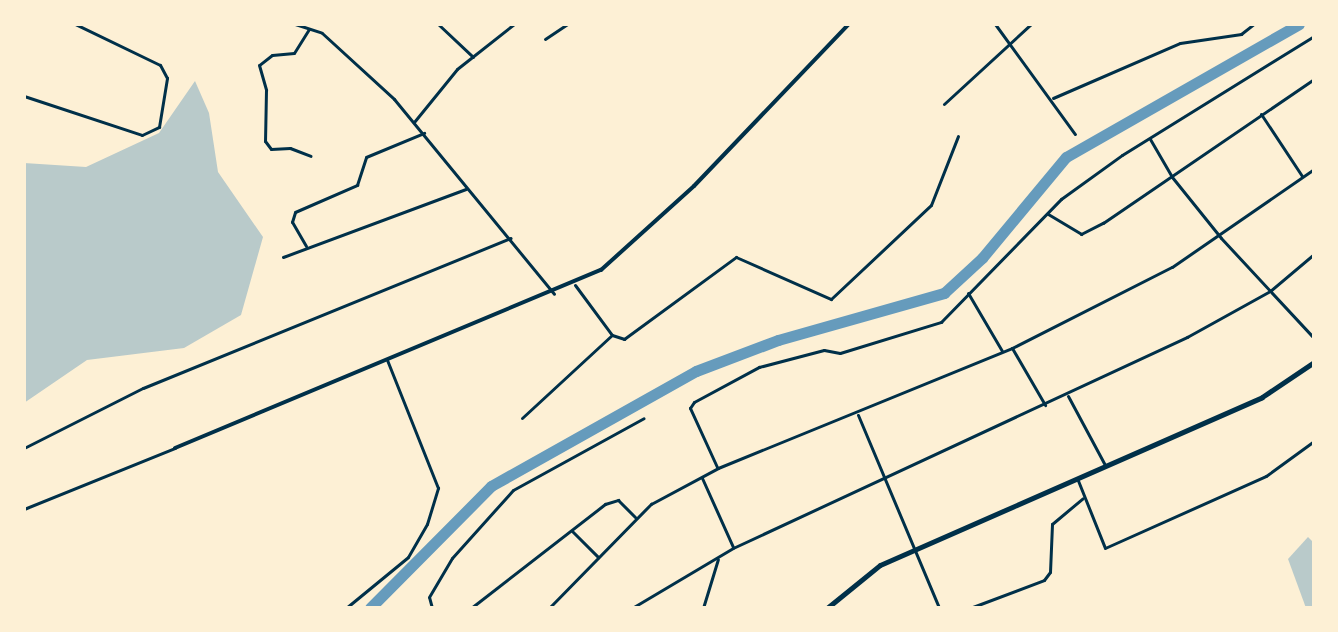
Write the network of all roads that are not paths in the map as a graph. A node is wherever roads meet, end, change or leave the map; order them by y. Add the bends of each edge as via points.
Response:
1 (75, 24) edge
2 (295, 24) edge
3 (438, 24) edge
4 (514, 24) edge
5 (567, 24) edge
6 (849, 24) edge
7 (995, 24) edge
8 (1031, 24) edge
9 (1254, 24) edge
10 (309, 29) junction
11 (1314, 36) edge
12 (545, 39) dead end
13 (1011, 43) junction
14 (473, 57) junction
15 (1314, 79) edge
16 (24, 96) edge
17 (1053, 98) junction
18 (944, 104) dead end
19 (1261, 114) junction
20 (414, 122) junction
21 (424, 133) junction
22 (1075, 134) dead end
23 (958, 136) dead end
24 (1150, 139) junction
25 (311, 156) dead end
26 (1314, 169) edge
27 (1302, 176) junction
28 (1172, 177) junction
29 (466, 189) junction
30 (1048, 214) junction
31 (511, 238) junction
32 (1221, 238) junction
33 (306, 246) junction
34 (1314, 254) edge
35 (283, 257) dead end
36 (575, 285) junction
37 (1270, 291) junction
38 (968, 293) junction
39 (554, 294) junction
40 (612, 335) junction
41 (1314, 338) edge
42 (1012, 348) junction
43 (1002, 351) junction
44 (387, 360) junction
45 (1314, 362) edge
46 (1068, 396) junction
47 (1045, 405) junction
48 (858, 415) junction
49 (522, 418) dead end
50 (644, 418) dead end
51 (1314, 441) edge
52 (24, 448) edge
53 (175, 448) joint
54 (1105, 465) junction
55 (718, 468) junction
56 (702, 478) junction
57 (1077, 478) junction
58 (885, 480) junction
59 (1083, 498) junction
60 (24, 509) edge
61 (635, 517) junction
62 (572, 531) junction
63 (915, 547) junction
64 (733, 548) junction
65 (598, 557) junction
66 (718, 559) junction
67 (346, 608) edge
68 (432, 608) edge
69 (471, 608) edge
70 (549, 608) edge
71 (632, 608) edge
72 (703, 608) edge
73 (827, 608) edge
74 (939, 608) edge
75 (970, 608) edge

1 - 16 street via 160,65 167,78 159,127 142,135
2 - 10 street
3 - 14 street
4 - 14 street
5 - 12 street
6 - 36 street via 694,186 601,270
7 - 13 street
8 - 13 street
9 - 17 street via 1241,34 1180,43
10 - 20 street via 322,33 355,62
10 - 25 street via 294,53 272,55 259,65 266,90 265,141 271,149 290,148
11 - 24 street
13 - 17 street
13 - 18 street
14 - 20 street via 424,103
15 - 19 street
17 - 22 street
19 - 27 street
19 - 28 street
20 - 21 street
21 - 29 street
21 - 33 street via 366,157 357,185 295,212 292,222
23 - 40 street via 931,205 831,299 736,257 624,339
24 - 28 street
24 - 30 street via 1103,168
26 - 27 street
27 - 32 street
28 - 30 street via 1081,234
28 - 32 street
29 - 31 street
29 - 33 street
30 - 38 street
31 - 39 street
31 - 52 street via 143,388
32 - 37 street
32 - 42 street
33 - 35 street
34 - 37 street
36 - 39 street
36 - 40 street
37 - 41 street
37 - 46 street
38 - 43 street
38 - 55 street via 941,322 840,353 824,350 759,367 690,408
39 - 44 street via 516,303
40 - 49 street
42 - 43 street
42 - 47 street
43 - 48 street
44 - 53 street
44 - 67 street via 438,488 427,524 408,557
45 - 54 main road via 1262,397
46 - 47 street
46 - 54 street
47 - 58 street
48 - 55 street
48 - 58 street
50 - 68 street via 513,490 452,558 429,597
51 - 59 street via 1266,476 1105,548
53 - 60 street
54 - 57 main road
55 - 56 street
56 - 61 street
56 - 64 street
57 - 59 street
57 - 63 main road
58 - 63 street
58 - 64 street
59 - 75 street via 1052,524 1050,572 1044,580
61 - 62 street via 613,500
61 - 65 street
62 - 65 street
62 - 69 street
63 - 73 main road via 854,582
63 - 74 street
64 - 66 street
65 - 70 street
66 - 71 street
66 - 72 street

